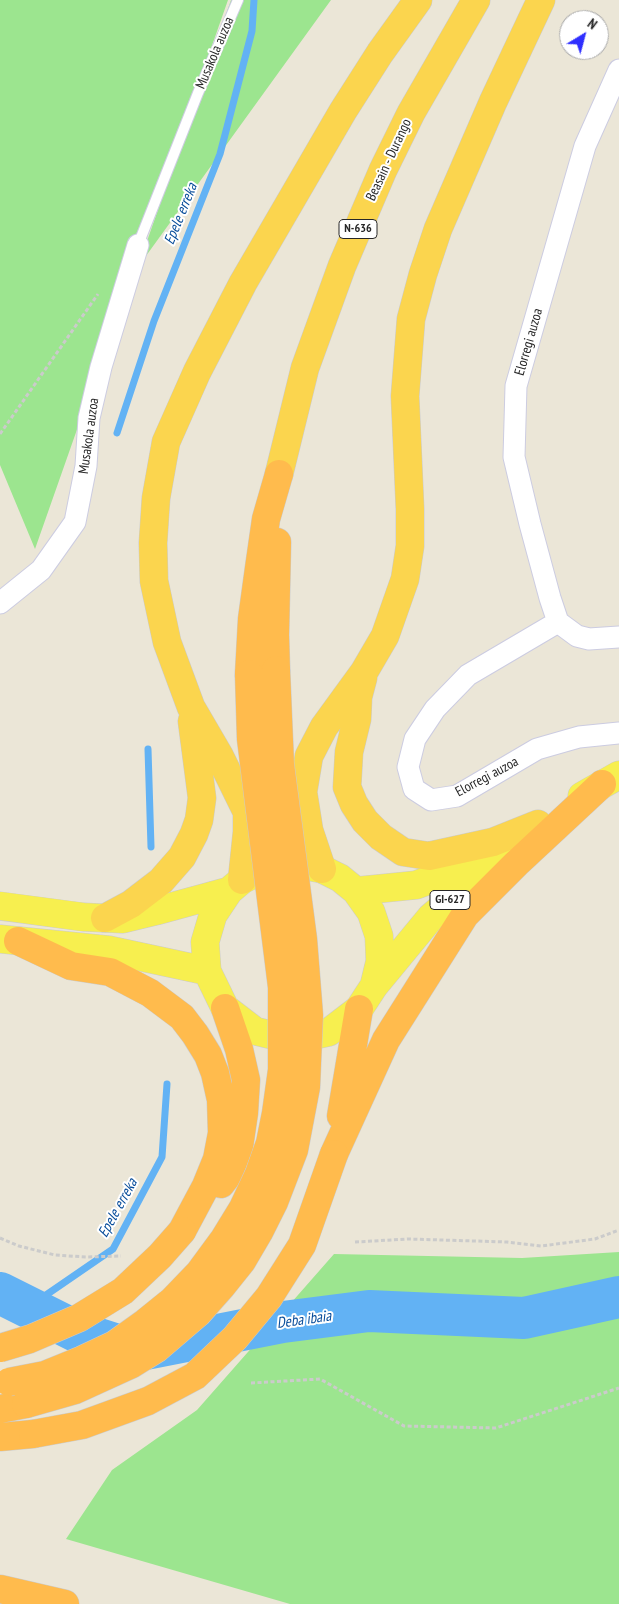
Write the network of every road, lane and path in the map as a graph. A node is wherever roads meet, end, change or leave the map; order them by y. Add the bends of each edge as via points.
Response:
1 (238, 0) edge
2 (418, 0) edge
3 (476, 0) edge
4 (540, 0) edge
5 (619, 70) edge
6 (138, 245) joint
7 (99, 293) dead end
8 (0, 434) edge
9 (279, 474) junction
10 (0, 603) edge
11 (558, 622) junction
12 (619, 637) edge
13 (364, 672) junction
14 (190, 707) junction
15 (619, 733) edge
16 (611, 779) edge
17 (538, 824) junction
18 (322, 869) junction
19 (235, 885) junction
20 (356, 891) junction
21 (0, 906) edge
22 (106, 918) junction
23 (9, 940) edge
24 (207, 971) junction
25 (374, 986) junction
26 (225, 1008) junction
27 (359, 1009) junction
28 (334, 1154) junction
29 (619, 1230) edge
30 (182, 1231) junction
31 (0, 1238) edge
32 (355, 1242) dead end
33 (129, 1255) dead end
34 (0, 1348) edge
35 (4, 1383) edge
36 (251, 1383) dead end
37 (619, 1388) edge
38 (0, 1409) edge
39 (0, 1437) edge
40 (0, 1589) edge
41 (65, 1604) edge

1 - 6 lane, Musakola auzoa
2 - 14 highway via 343,112 243,283 197,372 166,442 156,498 154,581 167,642
3 - 9 highway, Beasain - Durango / N-636 via 411,113 342,266 305,368
4 - 13 highway via 438,229 423,274 412,319 406,396 410,546 405,580 385,636
5 - 11 street, Elorregi auzoa via 585,146 516,386 514,457
6 - 10 street, Musakola auzoa via 91,409 86,466 75,522 41,570
7 - 8 path
9 - 35 highway, bridge via 266,519 258,568 249,674 251,739 282,987 282,1070 270,1143 243,1208 224,1239 199,1273 172,1301 106,1349 45,1375
9 - 38 highway, bridge via 275,606 280,764 303,939 309,1015 306,1087 294,1150 274,1202 242,1261 198,1313 156,1349 132,1364 75,1390
11 - 12 street via 577,636 589,639
11 - 15 street, Elorregi auzoa via 468,675 435,709 415,740 408,767 414,789 431,800 457,796 537,749 579,737
13 - 17 highway via 349,752 347,787 364,821 381,837 402,852 429,856 493,842
13 - 18 highway via 324,727 309,756 303,792 309,830
14 - 19 highway via 219,755 247,812 246,842
14 - 22 highway via 202,798 194,834 182,857 161,881
16 - 17 main road, GI-627
16 - 28 highway via 516,864 465,915 386,1040
17 - 20 main road, GI-627 via 449,873 416,885
17 - 25 main road, GI-627 via 431,917
18 - 19 main road, GI-627 via 295,864 267,867
18 - 20 main road, GI-627
19 - 22 main road, GI-627 via 156,912 123,919
19 - 24 main road, GI-627 via 212,915 205,942
20 - 25 main road, GI-627 via 371,912 379,936 380,961
21 - 22 main road, GI-627
23 - 24 main road via 109,950
23 - 30 highway via 71,966 110,972 150,993 182,1017 208,1055 221,1100 222,1133 206,1186
24 - 26 main road, GI-627
25 - 27 main road, GI-627
26 - 27 main road, GI-627 via 255,1031 292,1040 329,1032
26 - 30 highway via 240,1049 246,1080 239,1147 228,1175
27 - 28 highway
28 - 39 highway, bridge via 302,1245 269,1297 235,1338 195,1376 148,1401 82,1425
29 - 32 path via 595,1239 541,1246 507,1242
30 - 34 highway, bridge via 123,1291 79,1318
31 - 33 path via 55,1255
36 - 37 path via 320,1380 404,1426 487,1428 496,1428
40 - 41 highway

